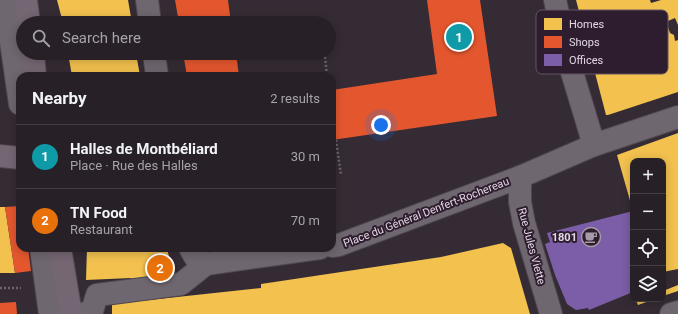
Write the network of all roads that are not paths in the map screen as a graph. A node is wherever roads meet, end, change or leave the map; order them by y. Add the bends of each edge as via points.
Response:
1 (4, 0) edge
2 (26, 0) edge
3 (147, 0) edge
4 (555, 0) edge
5 (557, 10) edge
6 (28, 16) edge
7 (149, 16) edge
8 (34, 60) edge
9 (155, 60) edge
10 (35, 72) edge
11 (156, 72) edge
12 (573, 74) edge
13 (16, 78) edge
14 (678, 117) edge
15 (594, 145) junction
16 (0, 156) edge
17 (16, 158) edge
18 (520, 177) junction
19 (336, 245) edge
20 (42, 252) edge
21 (61, 252) edge
22 (192, 252) edge
23 (292, 252) edge
24 (206, 264) junction
25 (678, 312) edge
26 (50, 314) edge
27 (71, 314) edge
28 (82, 314) edge
29 (551, 314) edge
30 (671, 314) edge

1 - 13 street
2 - 6 main road
3 - 7 street
4 - 5 street
8 - 10 main road
9 - 11 street
12 - 15 street
14 - 15 street, Place du Général Denfert-Rochereau
15 - 18 street, Place du Général Denfert-Rochereau
16 - 17 main road
18 - 19 street, Place du Général Denfert-Rochereau
18 - 29 street, Rue Jules Viette via 520,202 524,223
20 - 26 street
21 - 27 main road
22 - 24 street
23 - 24 street
24 - 28 street via 181,284 97,295 92,311
25 - 30 street

